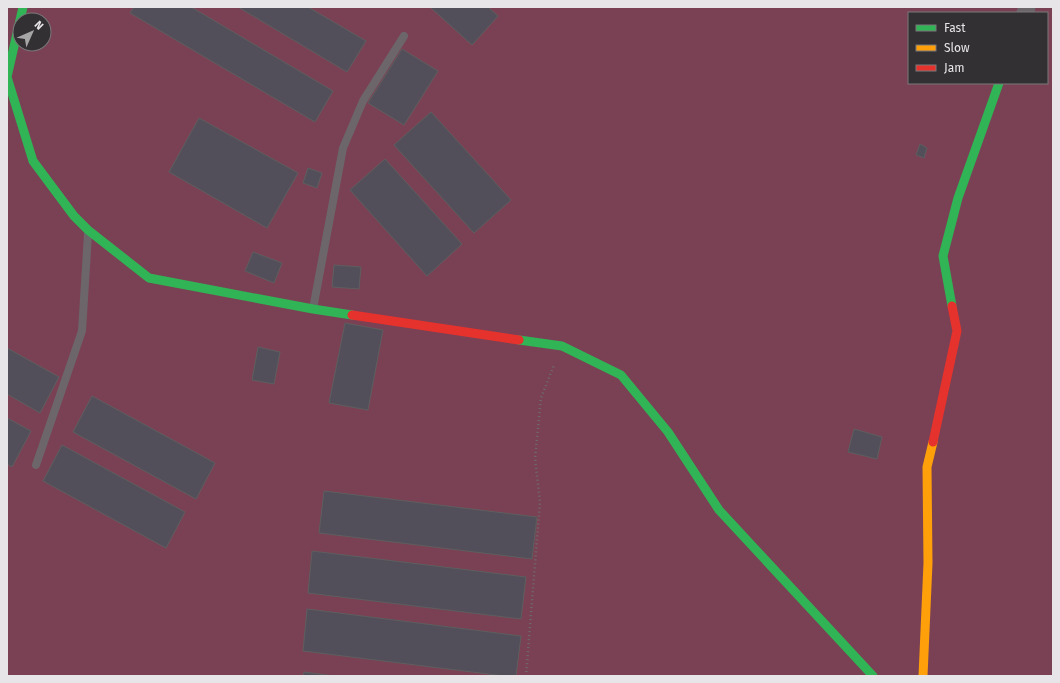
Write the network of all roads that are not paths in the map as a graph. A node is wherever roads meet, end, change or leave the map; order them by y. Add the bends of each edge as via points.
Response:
1 (23, 7) edge
2 (404, 36) dead end
3 (999, 84) edge
4 (88, 230) junction
5 (312, 309) junction
6 (36, 465) dead end
7 (873, 676) edge
8 (923, 676) edge

1 - 4 street via 7,77 33,161 74,216
2 - 5 lane via 363,101 343,148
3 - 8 street via 958,198 943,256 958,331 927,467 928,563
4 - 5 street via 149,278
4 - 6 lane via 82,331
5 - 7 street via 562,346 621,375 668,432 719,510

